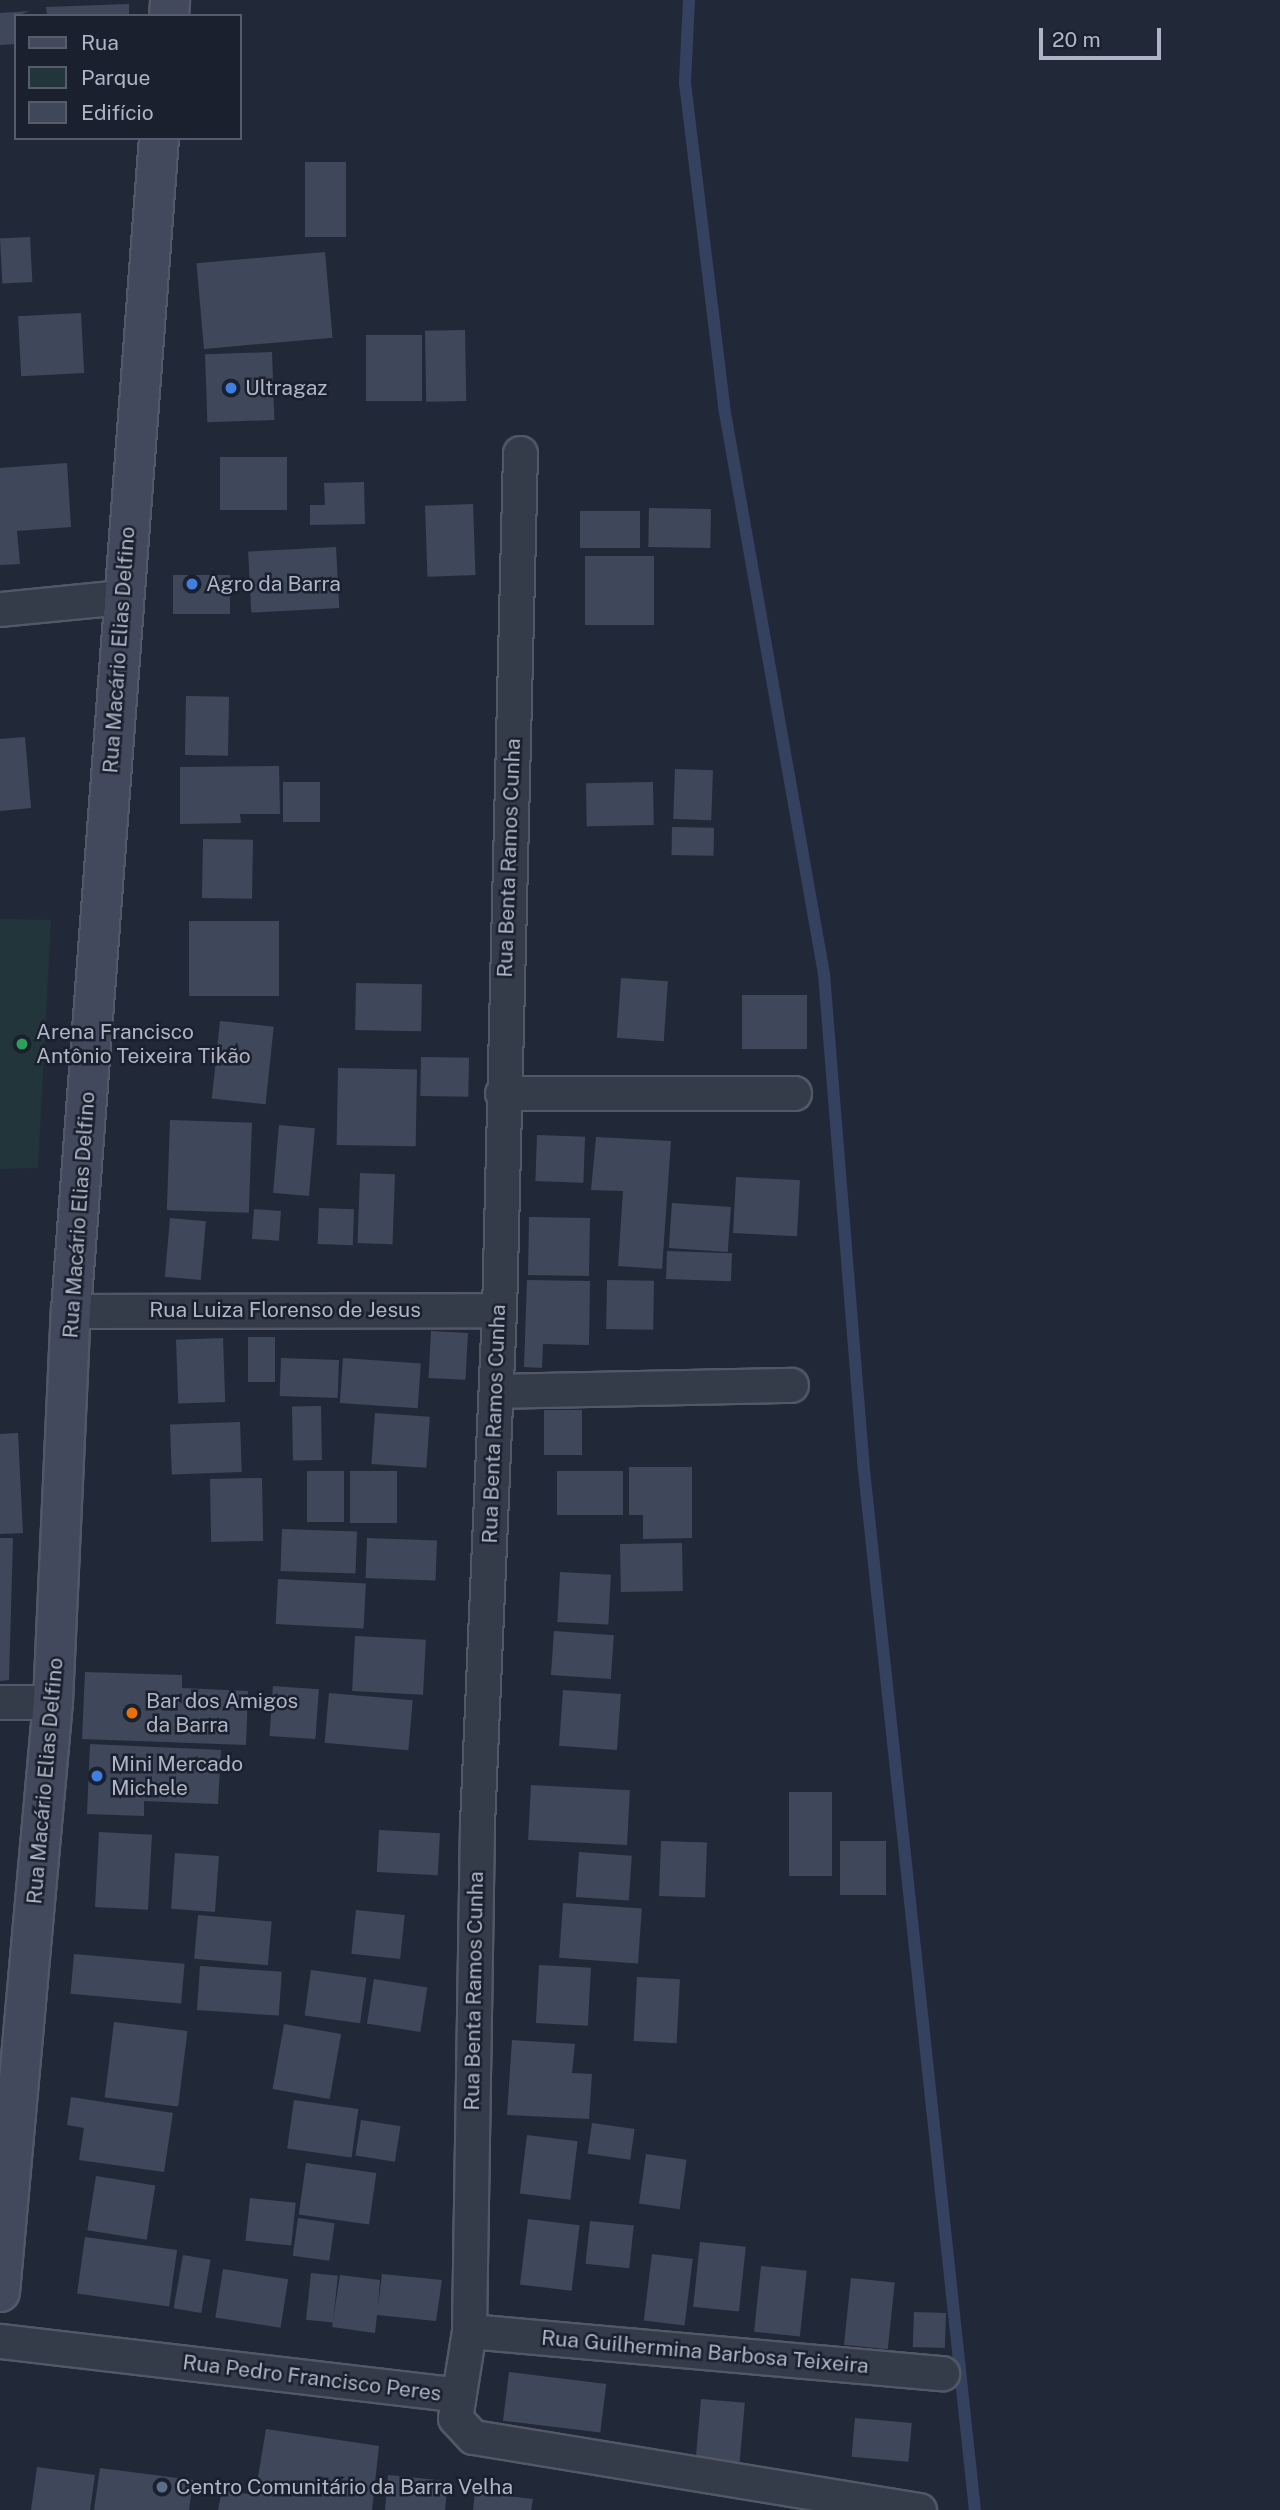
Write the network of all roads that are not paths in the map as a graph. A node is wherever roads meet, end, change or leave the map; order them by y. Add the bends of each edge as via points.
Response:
1 (159, 140) edge
2 (520, 453) dead end
3 (123, 597) junction
4 (0, 609) edge
5 (502, 1093) junction
6 (794, 1093) dead end
7 (499, 1310) junction
8 (71, 1311) junction
9 (791, 1385) dead end
10 (496, 1391) junction
11 (0, 1702) edge
12 (53, 1702) junction
13 (0, 2292) edge
14 (469, 2331) junction
15 (0, 2341) edge
16 (942, 2373) dead end
17 (458, 2395) junction
18 (919, 2510) edge

1 - 3 main road, Rua Macário Elias Delfino
2 - 5 street, Rua Benta Ramos Cunha
3 - 4 street
3 - 8 main road, Rua Macário Elias Delfino
5 - 6 street
5 - 7 street, Rua Benta Ramos Cunha
7 - 8 street, Rua Luiza Florenso de Jesus
7 - 10 street, Rua Benta Ramos Cunha
8 - 12 main road, Rua Macário Elias Delfino
9 - 10 street
10 - 14 street, Rua Benta Ramos Cunha via 477,1825
11 - 12 street
12 - 13 main road, Rua Macário Elias Delfino
14 - 16 street, Rua Guilhermina Barbosa Teixeira
14 - 17 street, Rua Benta Ramos Cunha
15 - 17 street, Rua Pedro Francisco Peres
17 - 18 street, Rua Pedro Francisco Peres via 456,2424 472,2437

